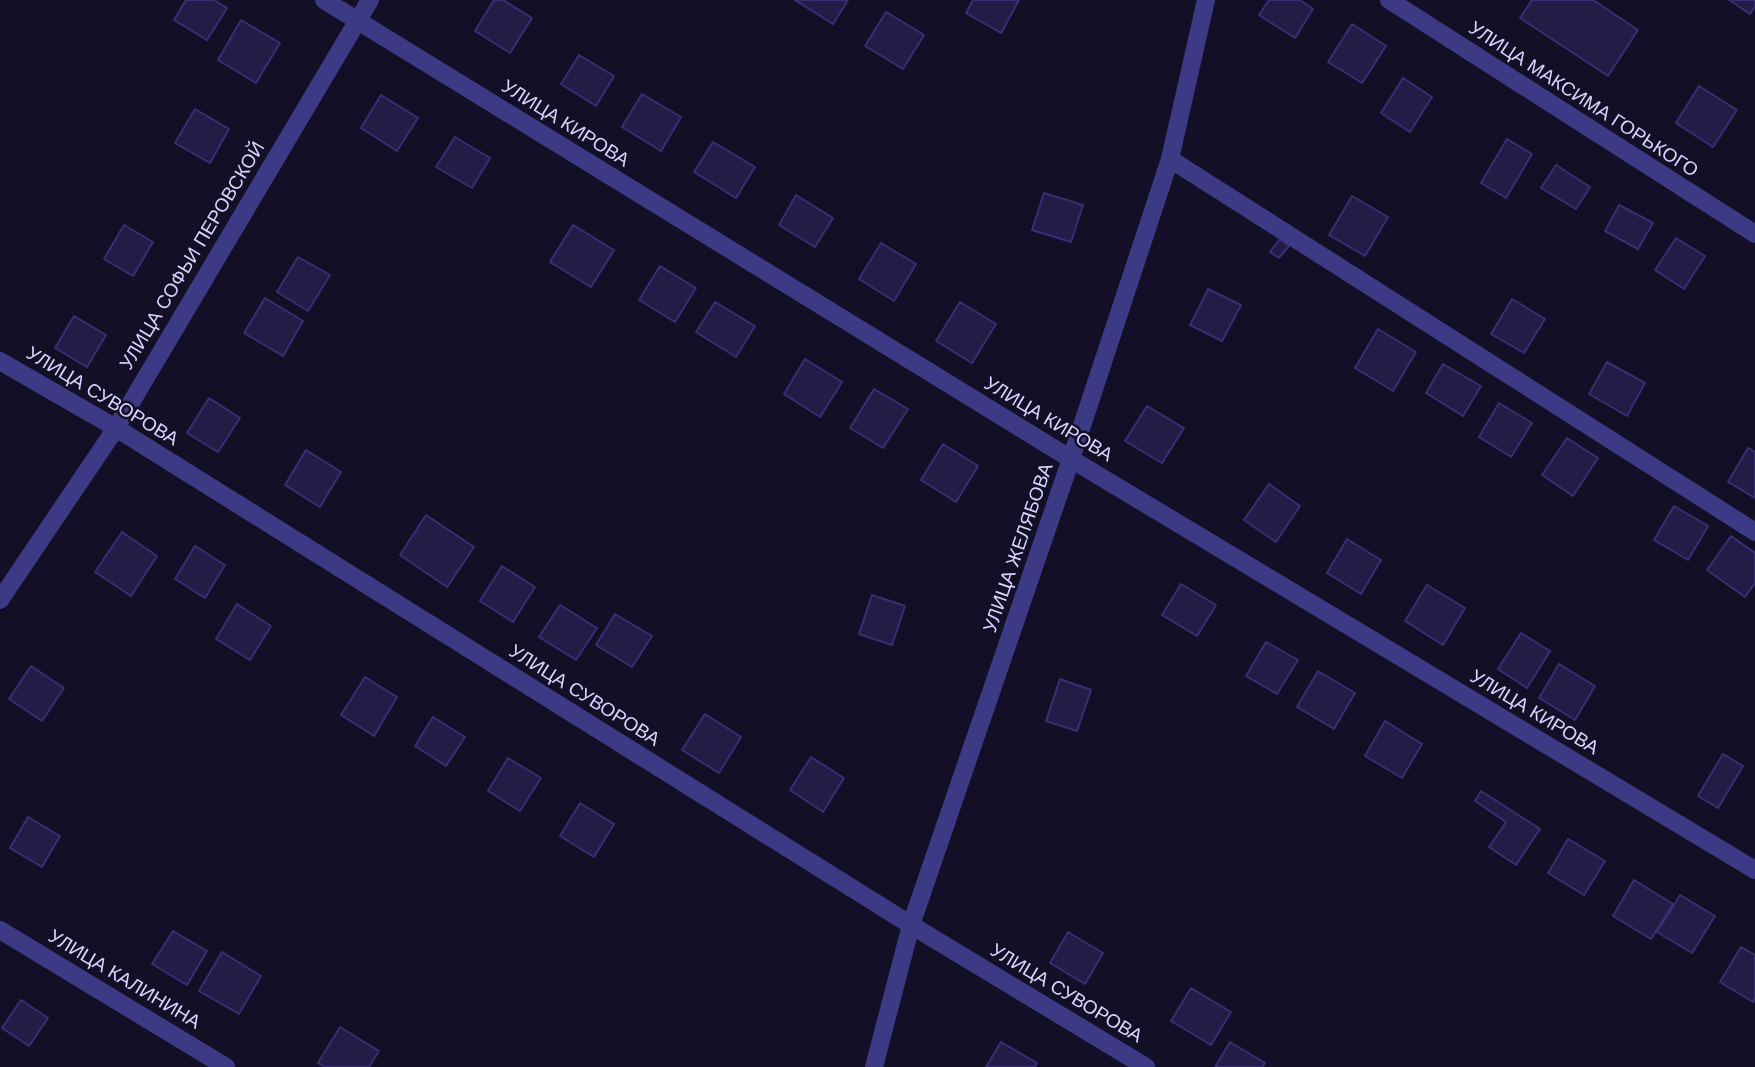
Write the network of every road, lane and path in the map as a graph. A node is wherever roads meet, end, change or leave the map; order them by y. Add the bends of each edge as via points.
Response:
1 (324, 0) edge
2 (370, 0) edge
3 (1206, 0) edge
4 (1388, 0) edge
5 (356, 20) junction
6 (1170, 159) junction
7 (1755, 234) edge
8 (0, 361) edge
9 (116, 428) junction
10 (1071, 459) junction
11 (1755, 532) edge
12 (0, 600) edge
13 (1755, 870) edge
14 (911, 925) junction
15 (0, 930) edge
16 (226, 1067) edge
17 (874, 1067) edge
18 (1146, 1067) edge

1 - 5 street, УЛИЦА КИРОВА
2 - 5 street, УЛИЦА СОФЬИ ПЕРОВСКОЙ
3 - 6 street, УЛИЦА ЖЕЛЯБОВА
4 - 7 street, УЛИЦА МАКСИМА ГОРЬКОГО
5 - 9 street, УЛИЦА СОФЬИ ПЕРОВСКОЙ
5 - 10 street, УЛИЦА КИРОВА
6 - 10 street, УЛИЦА ЖЕЛЯБОВА
6 - 11 street
8 - 9 street, УЛИЦА СУВОРОВА
9 - 12 street, УЛИЦА СОФЬИ ПЕРОВСКОЙ
9 - 14 street, УЛИЦА СУВОРОВА
10 - 13 street, УЛИЦА КИРОВА
10 - 14 street, УЛИЦА ЖЕЛЯБОВА
14 - 17 street, УЛИЦА ЖЕЛЯБОВА
14 - 18 street, УЛИЦА СУВОРОВА
15 - 16 street, УЛИЦА КАЛИНИНА

